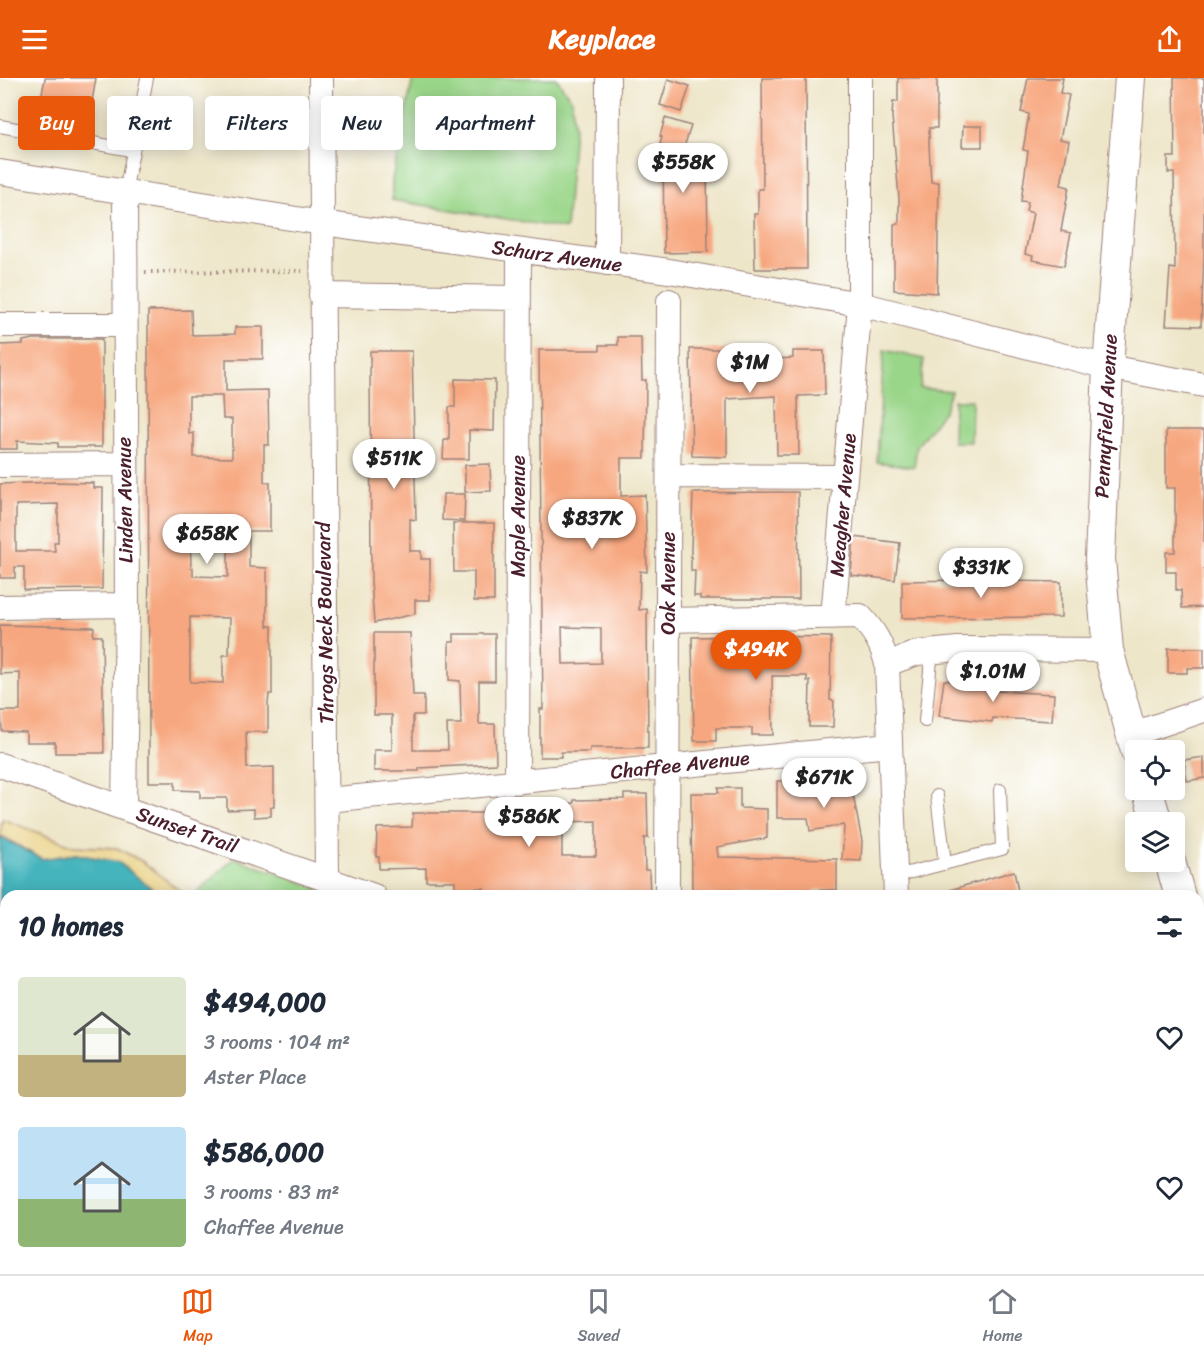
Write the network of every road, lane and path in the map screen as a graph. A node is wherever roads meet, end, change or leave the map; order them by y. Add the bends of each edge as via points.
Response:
1 (147, 78) edge
2 (321, 78) edge
3 (608, 78) edge
4 (860, 78) edge
5 (1130, 78) edge
6 (143, 96) edge
7 (0, 126) edge
8 (107, 146) edge
9 (131, 150) edge
10 (0, 172) edge
11 (125, 193) junction
12 (322, 223) junction
13 (519, 251) junction
14 (607, 263) junction
15 (159, 272) dead end
16 (321, 284) junction
17 (669, 286) junction
18 (519, 298) junction
19 (860, 304) junction
20 (0, 325) edge
21 (124, 325) junction
22 (1108, 367) junction
23 (1204, 385) edge
24 (125, 464) junction
25 (0, 465) edge
26 (669, 476) junction
27 (845, 477) junction
28 (127, 605) junction
29 (0, 607) edge
30 (833, 617) junction
31 (668, 620) junction
32 (932, 650) junction
33 (1108, 650) junction
34 (887, 664) junction
35 (1204, 710) edge
36 (925, 721) dead end
37 (1132, 740) edge
38 (1139, 740) edge
39 (890, 745) junction
40 (0, 765) edge
41 (668, 766) junction
42 (517, 782) junction
43 (1000, 790) dead end
44 (937, 796) dead end
45 (327, 800) junction
46 (124, 807) junction
47 (945, 864) junction
48 (1173, 872) edge
49 (327, 879) junction
50 (896, 886) edge
51 (357, 890) edge
52 (667, 890) edge
53 (1178, 890) edge

1 - 6 lane
2 - 12 street, Throgs Neck Boulevard
3 - 14 street
4 - 19 street, Meagher Avenue
5 - 22 street, Pennyfield Avenue
7 - 8 lane
9 - 11 lane
10 - 11 street, Schurz Avenue
11 - 12 street, Schurz Avenue
11 - 21 street, Linden Avenue
12 - 13 street, Schurz Avenue
12 - 16 street, Throgs Neck Boulevard
13 - 14 street, Schurz Avenue
13 - 18 street, Maple Avenue
14 - 17 street, Schurz Avenue
15 - 16 path
16 - 18 street
16 - 45 street, Throgs Neck Boulevard
17 - 19 street, Schurz Avenue
17 - 26 street, Oak Avenue
18 - 42 street, Maple Avenue
19 - 22 street, Schurz Avenue
19 - 27 street, Meagher Avenue
20 - 21 street
21 - 24 street, Linden Avenue
22 - 23 street, Schurz Avenue
22 - 33 street, Pennyfield Avenue via 1100,559
24 - 25 street
24 - 28 street, Linden Avenue
26 - 27 street
26 - 31 street, Oak Avenue
27 - 30 street, Meagher Avenue
28 - 29 street
28 - 46 street, Linden Avenue
30 - 31 street
30 - 34 street via 860,616 882,645
31 - 41 street, Oak Avenue
32 - 33 street
32 - 34 street
32 - 36 lane
33 - 37 street, Pennyfield Avenue
34 - 39 street
35 - 38 street
39 - 41 street, Chaffee Avenue
39 - 50 street
40 - 46 street, Sunset Trail
41 - 42 street, Chaffee Avenue
41 - 52 street, Oak Avenue
42 - 45 street, Chaffee Avenue
43 - 47 lane via 1002,849
44 - 47 lane
45 - 49 street, Throgs Neck Boulevard
46 - 49 street, Sunset Trail
47 - 50 lane
48 - 53 street
49 - 51 street, Sunset Trail

